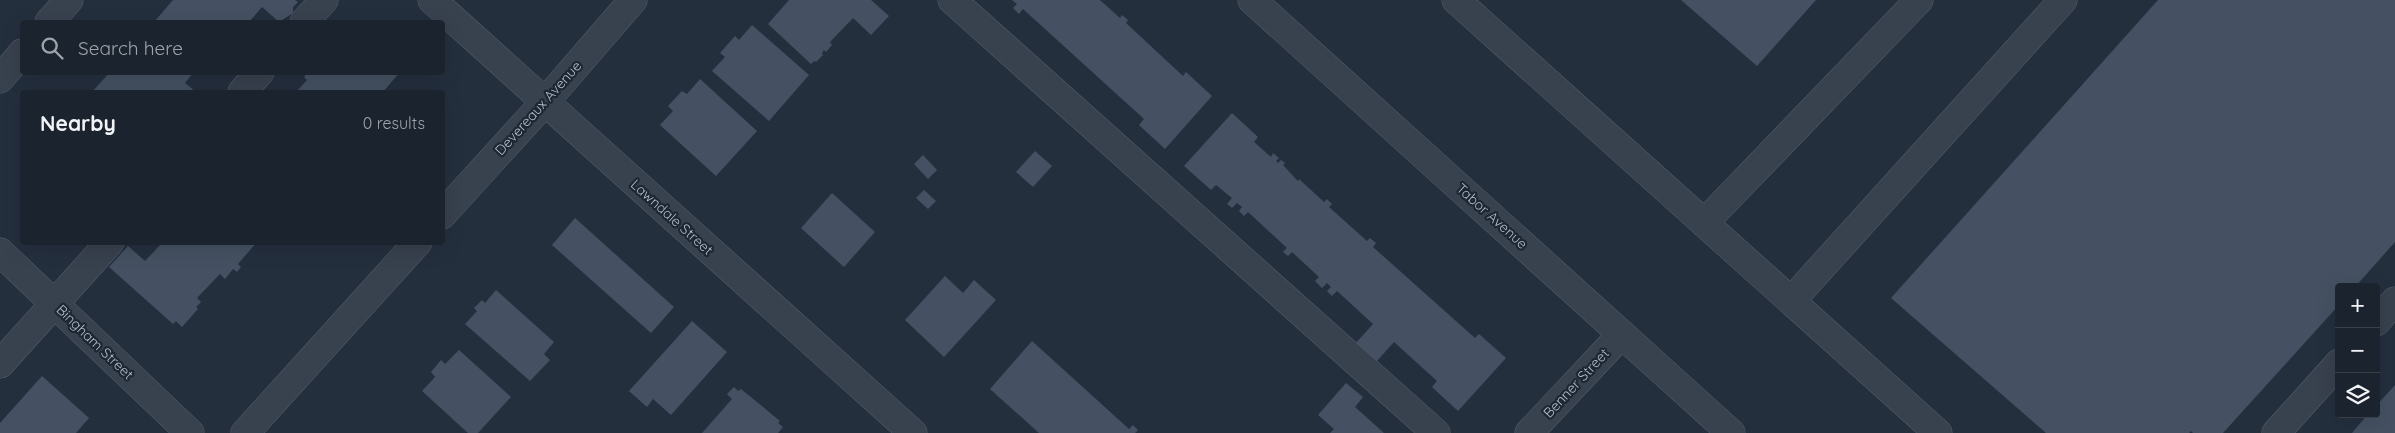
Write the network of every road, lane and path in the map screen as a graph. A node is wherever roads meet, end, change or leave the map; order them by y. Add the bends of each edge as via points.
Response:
1 (69, 0) edge
2 (324, 0) edge
3 (432, 0) edge
4 (633, 0) edge
5 (952, 0) edge
6 (1252, 0) edge
7 (1456, 0) edge
8 (1919, 0) edge
9 (2063, 0) edge
10 (51, 20) edge
11 (306, 20) edge
12 (20, 55) edge
13 (257, 75) edge
14 (0, 78) edge
15 (244, 90) edge
16 (544, 103) junction
17 (445, 212) edge
18 (1704, 223) junction
19 (107, 245) edge
20 (415, 245) edge
21 (0, 252) edge
22 (1791, 301) junction
23 (2395, 301) edge
24 (55, 304) junction
25 (2380, 318) edge
26 (1622, 334) junction
27 (0, 364) edge
28 (2335, 367) edge
29 (1716, 428) edge
30 (190, 433) edge
31 (245, 433) edge
32 (913, 433) edge
33 (1436, 433) edge
34 (1529, 433) edge
35 (1938, 433) edge
36 (2276, 433) edge

1 - 10 street
2 - 11 street
3 - 16 street, Lawndale Street
4 - 16 street, Devereaux Avenue
5 - 33 street
6 - 26 street, Tabor Avenue
7 - 18 street
8 - 18 street
9 - 22 street
12 - 14 street
13 - 15 street
16 - 17 street, Devereaux Avenue
16 - 32 street, Lawndale Street
18 - 22 street
19 - 24 street
20 - 31 street
21 - 24 street, Bingham Street
22 - 35 street
23 - 25 street
24 - 27 street
24 - 30 street, Bingham Street
26 - 29 street, Tabor Avenue
26 - 34 street, Benner Street
28 - 36 street

